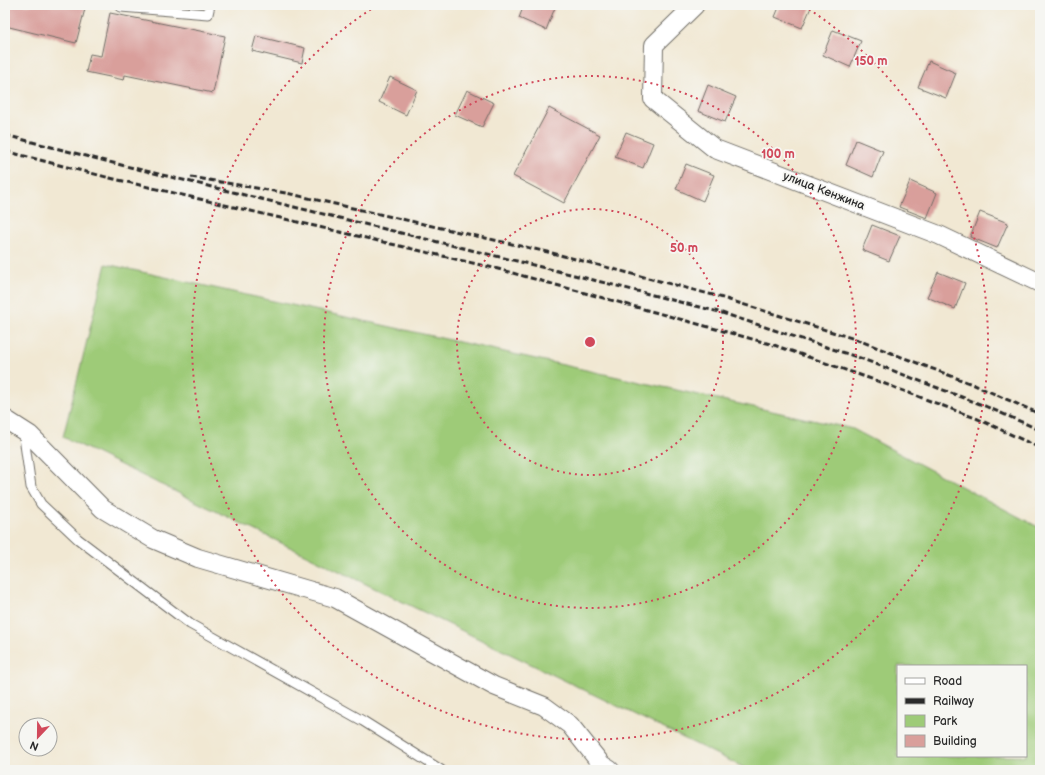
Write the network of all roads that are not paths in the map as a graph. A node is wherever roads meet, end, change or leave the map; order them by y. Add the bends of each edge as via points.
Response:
1 (210, 5) edge
2 (695, 5) edge
3 (121, 7) dead end
4 (1040, 283) edge
5 (5, 419) edge
6 (23, 430) junction
7 (441, 770) edge
8 (610, 770) edge

1 - 3 lane via 208,14
2 - 4 street, улица Кенжина via 654,45 653,99 715,148 939,235
5 - 6 street
6 - 7 lane via 31,487 41,504 78,539 190,624 363,720
6 - 8 street via 30,434 103,509 153,539 198,558 335,598 494,686 544,706 570,725 602,765

